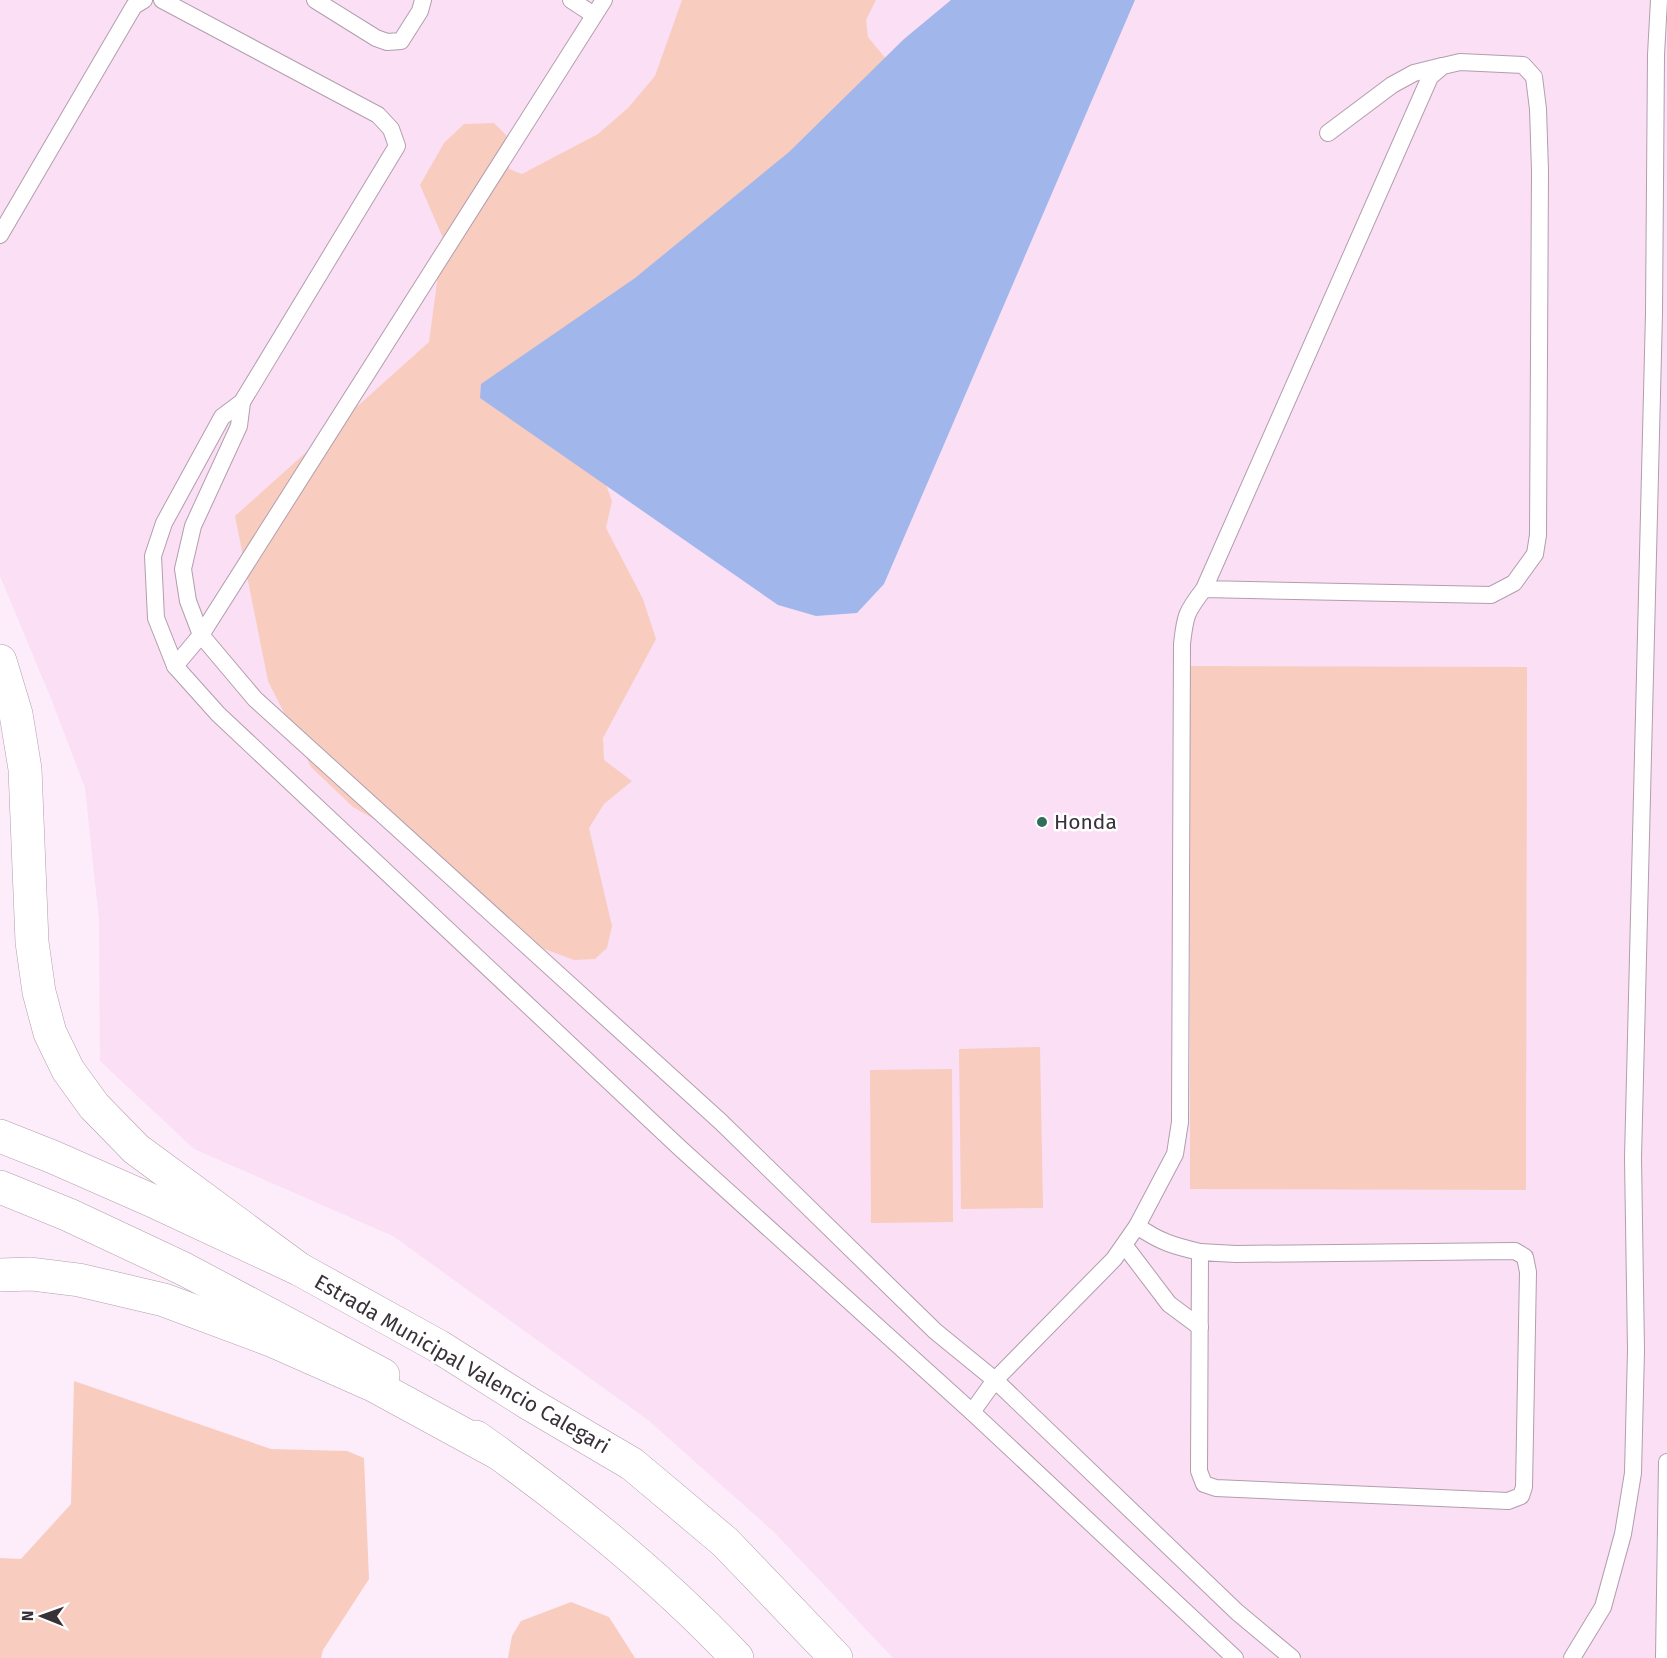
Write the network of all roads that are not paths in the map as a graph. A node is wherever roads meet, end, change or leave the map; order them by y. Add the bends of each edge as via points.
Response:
1 (144, 0) edge
2 (162, 0) edge
3 (315, 0) edge
4 (423, 0) edge
5 (571, 0) edge
6 (604, 0) edge
7 (1659, 0) edge
8 (594, 15) junction
9 (1443, 66) junction
10 (1328, 134) dead end
11 (0, 235) edge
12 (242, 402) junction
13 (1204, 590) junction
14 (201, 636) junction
15 (0, 661) edge
16 (175, 666) junction
17 (0, 1136) edge
18 (0, 1187) edge
19 (1137, 1226) junction
20 (1154, 1238) junction
21 (1130, 1252) junction
22 (1200, 1252) junction
23 (298, 1269) junction
24 (0, 1275) edge
25 (1200, 1327) junction
26 (995, 1380) junction
27 (972, 1412) junction
28 (498, 1453) junction
29 (1667, 1462) edge
30 (738, 1658) edge
31 (836, 1658) edge
32 (1235, 1658) edge
33 (1292, 1658) edge
34 (1572, 1658) edge
35 (1664, 1658) edge

1 - 11 lane via 134,6
2 - 12 lane via 378,115 391,129 397,146
3 - 4 lane via 387,42 401,41
5 - 8 lane
6 - 8 lane
7 - 34 lane via 1633,1158 1636,1350 1633,1473 1623,1534 1603,1607
8 - 14 lane
9 - 10 lane via 1414,73 1392,85
9 - 13 lane via 1430,77
9 - 13 lane via 1460,62 1523,65 1534,77 1540,171 1539,525 1535,554 1514,583 1491,596
12 - 14 lane via 239,426 193,526 183,569 188,601
12 - 16 lane via 222,417 164,523 153,556 156,618
13 - 19 lane via 1184,620 1182,644 1180,1122 1175,1154
14 - 16 lane
14 - 26 lane via 255,699 712,1114 935,1331
15 - 23 main road via 16,714 24,769 32,942 39,992 50,1033 68,1070 94,1106 136,1149
16 - 27 lane via 218,714 681,1149
17 - 23 main road, Estrada Municipal Valencio Calegari via 153,1201
18 - 28 main road via 194,1274 401,1385
19 - 20 lane
19 - 21 lane
20 - 21 lane
20 - 22 lane
21 - 25 lane via 1169,1304
21 - 26 lane via 1114,1259
22 - 25 lane
22 - 25 lane via 1515,1251 1525,1257 1525,1467 1521,1496 1508,1501 1216,1488 1204,1484 1199,1471
23 - 31 main road, Estrada Municipal Valencio Calegari via 438,1346 632,1464 725,1542
24 - 28 main road via 79,1280 164,1300 271,1340 375,1386
26 - 27 lane
26 - 33 lane via 1237,1612
27 - 32 lane
28 - 30 main road via 638,1562
29 - 35 lane

